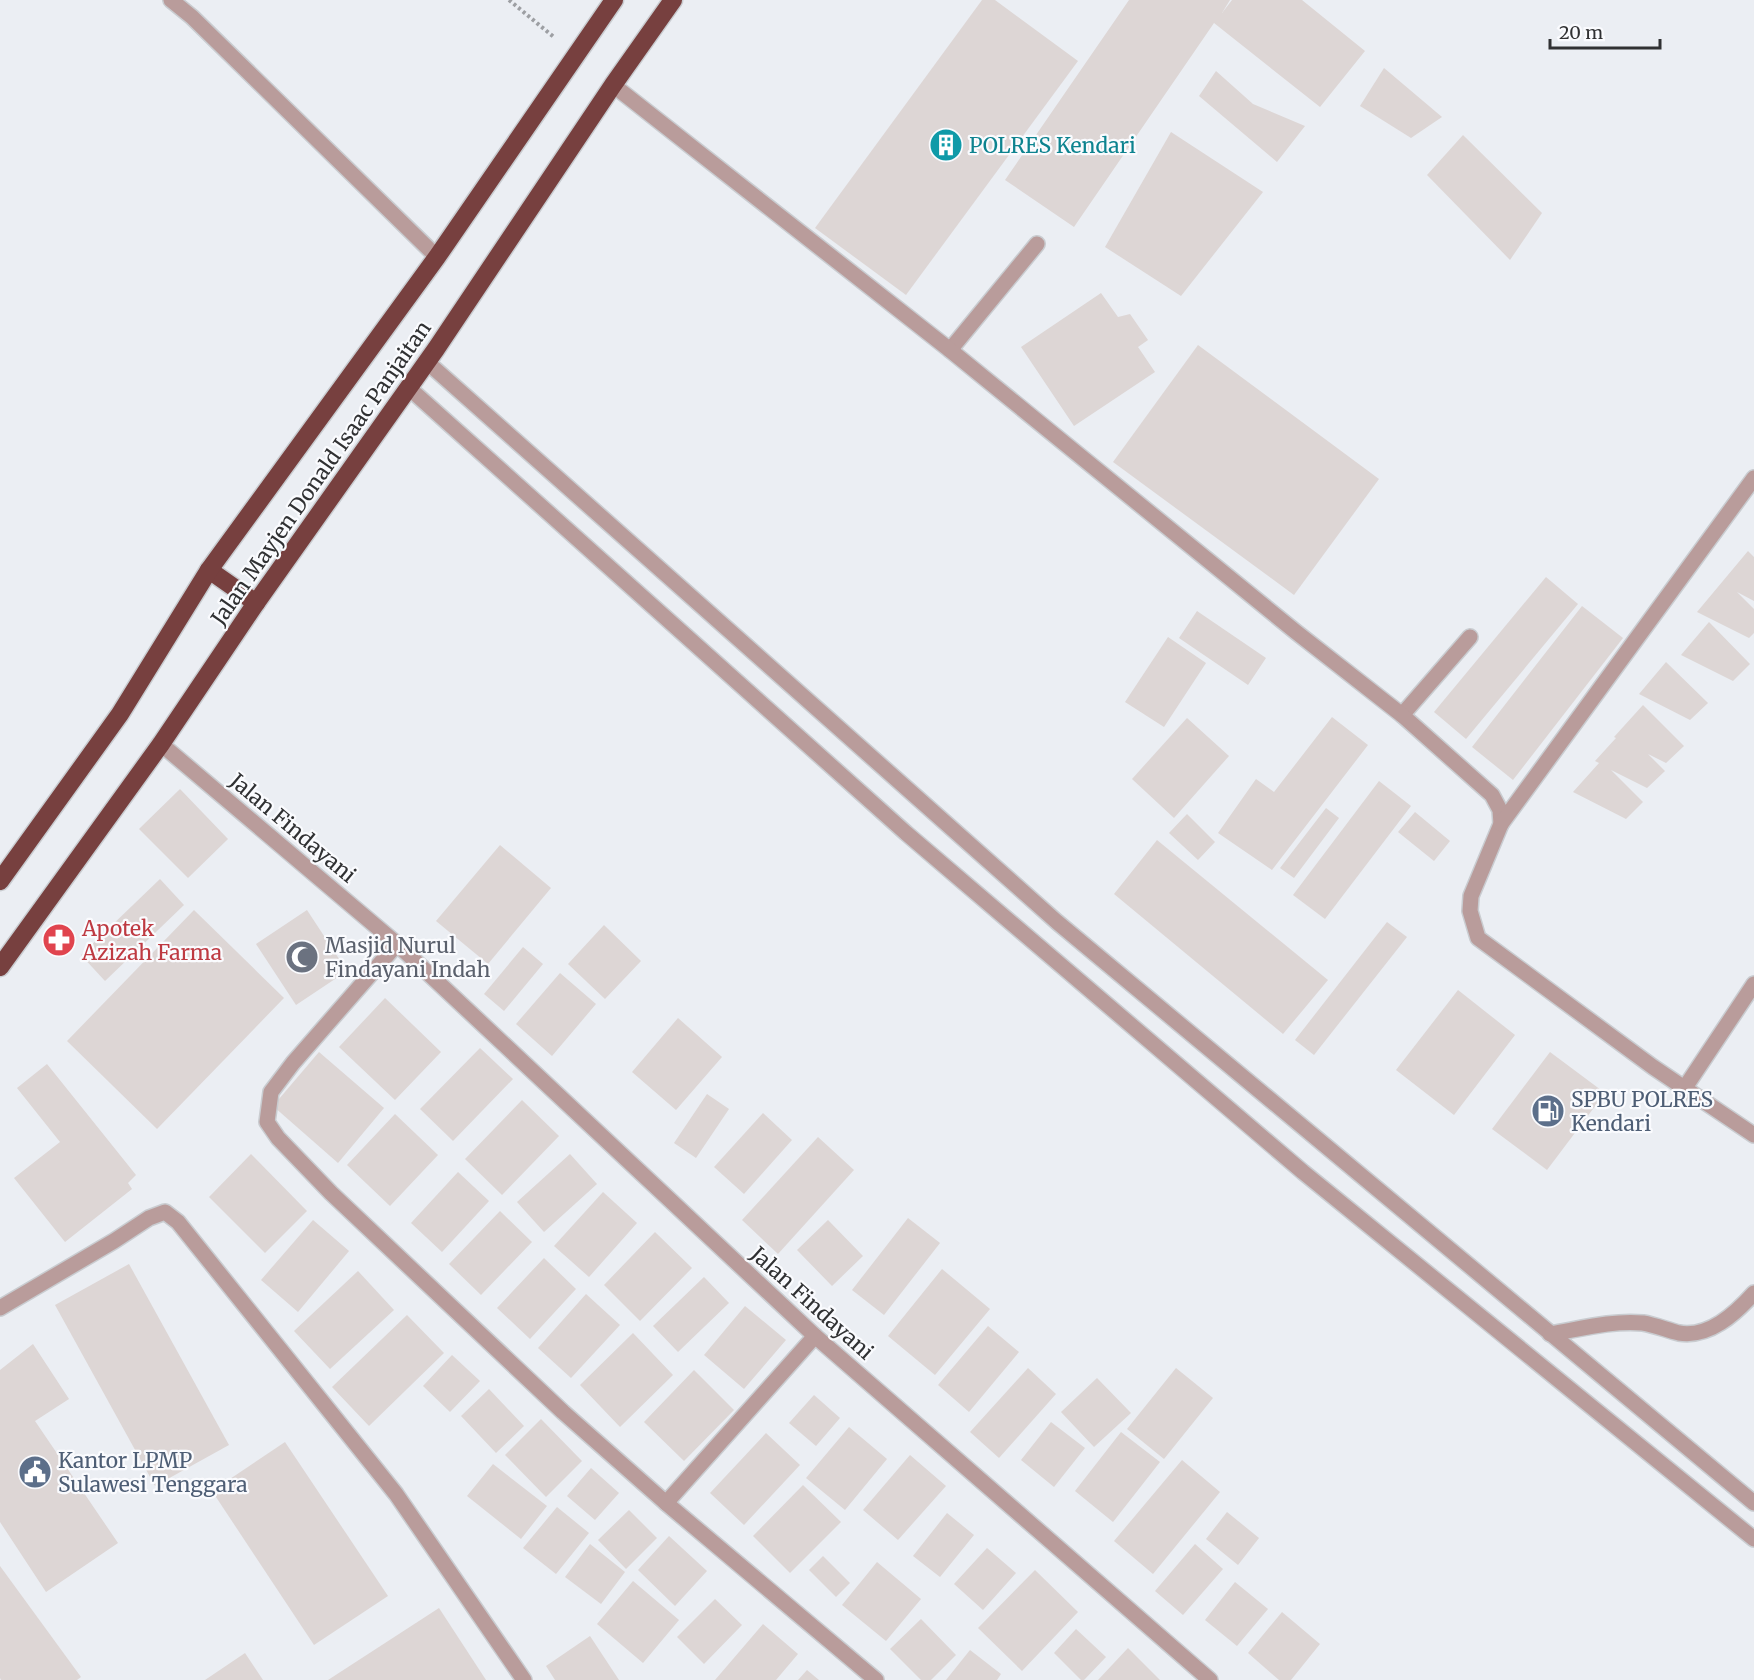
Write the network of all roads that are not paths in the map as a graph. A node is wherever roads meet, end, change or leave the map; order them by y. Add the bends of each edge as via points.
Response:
1 (171, 0) edge
2 (614, 0) edge
3 (673, 0) edge
4 (613, 85) junction
5 (1037, 244) dead end
6 (437, 257) junction
7 (950, 350) junction
8 (427, 362) junction
9 (409, 388) junction
10 (1754, 478) edge
11 (209, 570) junction
12 (256, 603) junction
13 (1470, 637) dead end
14 (1402, 715) junction
15 (161, 744) junction
16 (1501, 824) junction
17 (0, 881) edge
18 (398, 944) junction
19 (0, 967) edge
20 (1754, 984) edge
21 (1684, 1089) junction
22 (1754, 1135) edge
23 (1754, 1293) edge
24 (0, 1308) edge
25 (1550, 1334) junction
26 (815, 1336) junction
27 (666, 1503) junction
28 (1754, 1503) edge
29 (1754, 1539) edge
30 (524, 1680) edge
31 (876, 1680) edge
32 (1210, 1680) edge

1 - 6 street
2 - 6 highway, Jalan Mayjen Donald Isaac Panjaitan
3 - 4 highway, Jalan Mayjen Donald Isaac Panjaitan
4 - 7 street
4 - 8 highway, Jalan Mayjen Donald Isaac Panjaitan
5 - 7 street
6 - 11 highway, Jalan Mayjen Donald Isaac Panjaitan
7 - 14 street
8 - 9 highway, Jalan Mayjen Donald Isaac Panjaitan
8 - 25 street via 1057,922
9 - 12 highway, Jalan Mayjen Donald Isaac Panjaitan
9 - 29 street via 915,841 1303,1172
10 - 16 street
11 - 12 highway
11 - 17 highway, Jalan Mayjen Donald Isaac Panjaitan via 120,714
12 - 15 highway, Jalan Mayjen Donald Isaac Panjaitan
13 - 14 street
14 - 16 street via 1492,795 1500,810
15 - 18 street, Jalan Findayani
15 - 19 highway, Jalan Mayjen Donald Isaac Panjaitan
16 - 21 street via 1471,896 1470,911 1478,938
18 - 26 street, Jalan Findayani
18 - 27 street via 271,1092 267,1122 331,1193 563,1412
20 - 21 street
21 - 22 street
23 - 25 street via 1738,1311 1704,1332 1681,1333 1642,1323
24 - 30 street via 165,1212 178,1222 396,1494
25 - 28 street
26 - 27 street
26 - 32 street, Jalan Findayani
27 - 31 street

